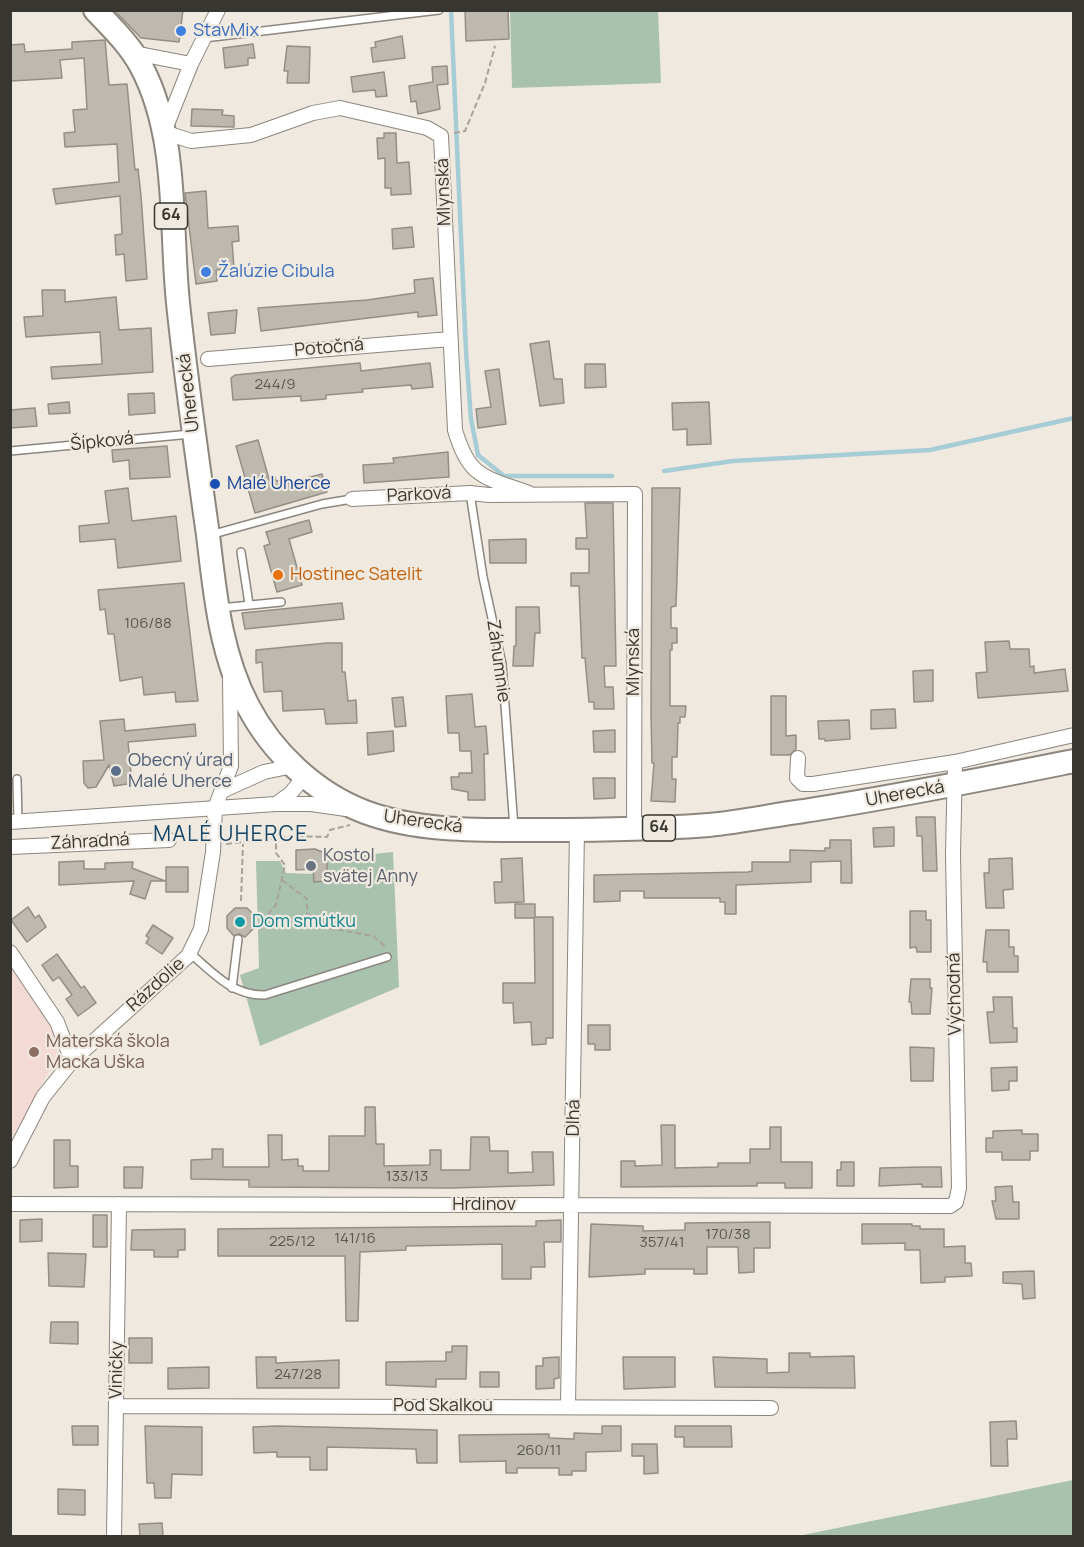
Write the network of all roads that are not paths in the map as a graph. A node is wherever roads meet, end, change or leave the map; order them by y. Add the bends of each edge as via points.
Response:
1 (95, 10) edge
2 (218, 10) edge
3 (439, 10) edge
4 (204, 38) junction
5 (134, 53) junction
6 (191, 64) junction
7 (164, 132) junction
8 (450, 339) junction
9 (208, 359) dead end
10 (193, 433) junction
11 (10, 451) edge
12 (470, 493) junction
13 (529, 494) junction
14 (635, 494) joint
15 (352, 499) joint
16 (208, 536) junction
17 (241, 552) dead end
18 (281, 602) dead end
19 (249, 604) junction
20 (218, 608) junction
21 (230, 663) junction
22 (1074, 735) edge
23 (798, 758) dead end
24 (1073, 761) edge
25 (955, 762) junction
26 (299, 771) junction
27 (17, 779) dead end
28 (955, 785) junction
29 (224, 790) junction
30 (276, 804) junction
31 (215, 808) junction
32 (359, 818) junction
33 (14, 822) edge
34 (514, 830) junction
35 (577, 830) junction
36 (634, 830) junction
37 (169, 840) dead end
38 (10, 847) edge
39 (238, 939) dead end
40 (10, 952) edge
41 (190, 953) junction
42 (387, 957) road end
43 (232, 988) junction
44 (72, 1061) junction
45 (10, 1161) edge
46 (956, 1202) joint
47 (10, 1204) edge
48 (119, 1204) junction
49 (573, 1204) junction
50 (116, 1406) junction
51 (568, 1406) junction
52 (771, 1408) dead end
53 (114, 1536) edge

1 - 5 main road, Uherecká / 64
2 - 4 street
3 - 4 lane
4 - 6 street
5 - 6 street
5 - 7 main road, Uherecká / 64 via 157,100
6 - 7 street
7 - 8 street, Mlynská via 191,141 251,135 313,113 340,108 427,128 441,136
7 - 10 main road, Uherecká / 64
8 - 9 street, Potočná
8 - 13 street, Mlynská via 455,430 461,450 480,476
10 - 11 lane, Šípková
10 - 16 main road, Uherecká / 64
12 - 13 street, Parková
12 - 15 street, Parková
12 - 34 lane, Záhumnie via 502,664
13 - 14 street, Parková
14 - 36 street, Mlynská
15 - 16 lane, Parková
16 - 20 main road, Uherecká / 64
17 - 19 lane
18 - 19 lane
19 - 20 lane
20 - 21 main road, Uherecká / 64
21 - 26 main road, Uherecká / 64 via 237,684 269,742
21 - 29 street via 231,766
22 - 25 street
23 - 25 street via 799,782 813,784
24 - 28 main road, Uherecká / 64
25 - 28 street, Východná
26 - 29 street via 264,772
26 - 30 street via 290,794
26 - 32 main road, Uherecká / 64
27 - 33 lane
28 - 36 main road, Uherecká / 64 via 713,825
28 - 46 street, Východná via 959,1188
29 - 31 street
30 - 31 street
30 - 32 street via 311,804
31 - 33 street
31 - 41 street, Rázdolie via 208,889 201,929
32 - 34 main road, Uherecká / 64
34 - 35 main road, Uherecká / 64
35 - 36 main road, Uherecká / 64
35 - 49 street, Dlhá
37 - 38 street, Záhradná
39 - 43 lane
40 - 44 street via 57,1022
41 - 43 lane
41 - 44 street, Rázdolie
42 - 43 lane via 265,995
44 - 45 street, Rázdolie via 43,1097
46 - 49 street, Hrdinov via 941,1208
47 - 48 street, Hrdinov
48 - 49 street, Hrdinov
48 - 50 street, Viničky
49 - 51 street, Dlhá
50 - 51 street, Pod Skalkou
50 - 53 street, Viničky
51 - 52 street, Pod Skalkou

